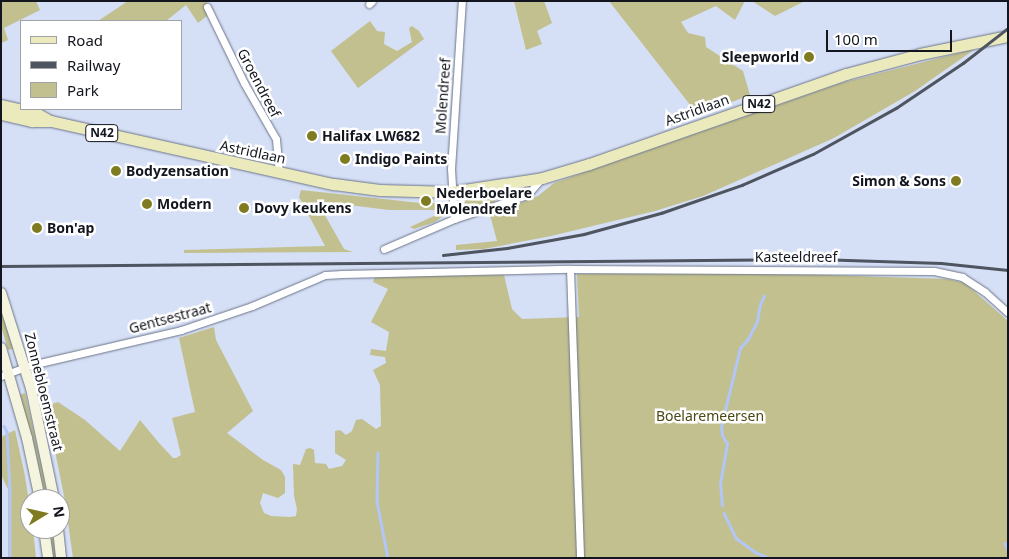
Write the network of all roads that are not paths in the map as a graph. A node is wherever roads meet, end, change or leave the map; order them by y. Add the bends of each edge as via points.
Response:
1 (464, 3) edge
2 (207, 7) dead end
3 (1008, 36) edge
4 (1, 105) edge
5 (20, 109) edge
6 (23, 110) edge
7 (1, 114) edge
8 (51, 121) junction
9 (279, 173) junction
10 (542, 178) junction
11 (451, 192) junction
12 (454, 219) junction
13 (384, 249) dead end
14 (570, 269) junction
15 (342, 274) joint
16 (1, 293) edge
17 (1008, 313) edge
18 (1, 348) edge
19 (26, 367) junction
20 (4, 374) edge
21 (38, 489) edge
22 (52, 489) edge
23 (45, 539) edge
24 (59, 539) edge
25 (48, 558) edge
26 (61, 558) edge
27 (580, 558) edge

1 - 11 street, Molendreef via 450,169
2 - 9 street, Groendreef via 276,139
3 - 10 main road, Astridlaan / N42 via 920,54 846,74
4 - 5 main road, Astridlaan / N42
6 - 8 main road, Astridlaan / N42
7 - 8 main road, Astridlaan / N42
8 - 9 main road, Astridlaan / N42
9 - 11 main road, Astridlaan / N42 via 380,190
10 - 11 main road, Astridlaan / N42
10 - 12 street, Astridlaan via 527,195
11 - 12 street
12 - 13 street, Astridlaan
14 - 15 street, Kasteeldreef
14 - 17 street, Kasteeldreef via 934,271 962,277
14 - 27 street
15 - 19 street, Gentsestraat via 325,275 252,306 181,330
16 - 19 main road, Zonnebloemstraat
18 - 20 main road, Zonnebloemstraat
19 - 20 street, Gentsestraat
19 - 22 main road, Zonnebloemstraat
20 - 21 main road, Zonnebloemstraat via 27,438
23 - 25 main road
24 - 26 main road

